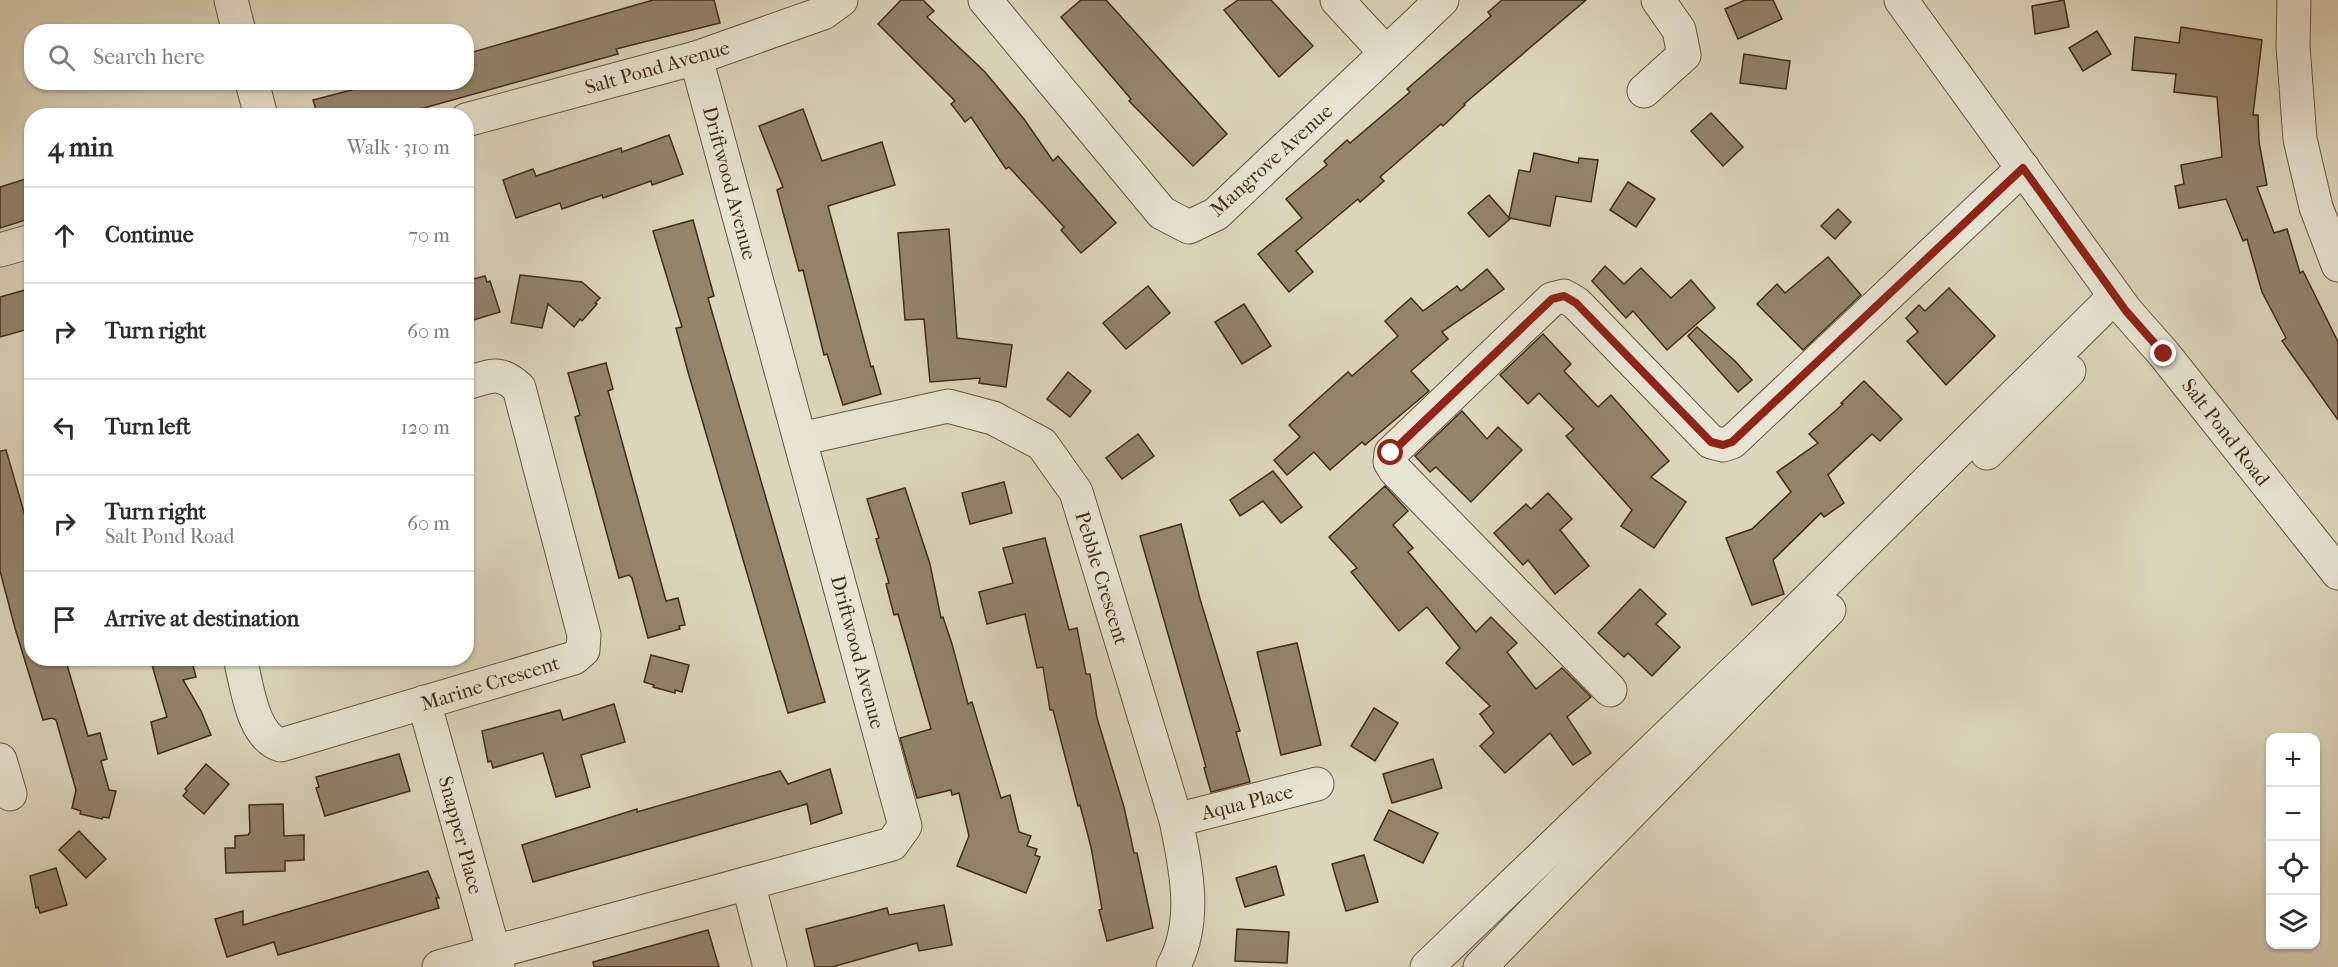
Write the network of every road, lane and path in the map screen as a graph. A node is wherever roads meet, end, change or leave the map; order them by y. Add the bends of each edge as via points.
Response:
1 (231, 0) edge
2 (842, 0) edge
3 (985, 0) edge
4 (1336, 0) edge
5 (1442, 0) edge
6 (1658, 0) edge
7 (1901, 0) edge
8 (2290, 1) edge
9 (237, 24) edge
10 (1386, 53) junction
11 (696, 58) junction
12 (254, 90) edge
13 (1644, 91) dead end
14 (259, 108) edge
15 (474, 118) edge
16 (2023, 168) junction
17 (24, 243) edge
18 (0, 250) edge
19 (2338, 265) edge
20 (2120, 303) junction
21 (474, 381) edge
22 (800, 439) junction
23 (2338, 573) edge
24 (242, 666) edge
25 (1610, 690) dead end
26 (424, 702) junction
27 (0, 760) edge
28 (1317, 784) dead end
29 (10, 794) dead end
30 (1176, 820) junction
31 (748, 883) junction
32 (495, 960) edge
33 (439, 967) edge
34 (770, 967) edge
35 (1173, 967) edge
36 (1427, 967) edge
37 (1480, 967) edge

1 - 9 street
2 - 11 street, Salt Pond Avenue via 823,13
3 - 10 street, Mangrove Avenue via 1162,213 1189,227 1216,214
4 - 10 street
5 - 10 street, Mangrove Avenue
6 - 13 street via 1679,30 1684,56
7 - 16 street, Salt Pond Road
8 - 19 street via 2300,139 2316,207
11 - 15 street, Salt Pond Avenue
11 - 22 street, Driftwood Avenue
12 - 14 street
16 - 20 street, Salt Pond Road
16 - 25 street via 1732,442 1711,442 1576,303 1564,296 1552,299 1391,453 1390,462 1395,470
17 - 18 street
20 - 23 street, Salt Pond Road
20 - 36 street
20 - 37 street via 2030,412 1928,507
21 - 26 street, Marine Crescent via 497,375 519,388 584,635 583,650 574,658
22 - 30 street, Pebble Crescent via 948,406 993,418 1042,444 1076,492
22 - 31 street, Driftwood Avenue via 905,826 892,844
24 - 26 street, Marine Crescent via 260,731 270,742 281,745
26 - 32 street, Snapper Place
27 - 29 street
28 - 30 street, Aqua Place
30 - 35 street, Pebble Crescent via 1186,869 1189,917 1180,955
31 - 32 street, Driftwood Avenue
31 - 34 street
32 - 33 street, Driftwood Avenue

